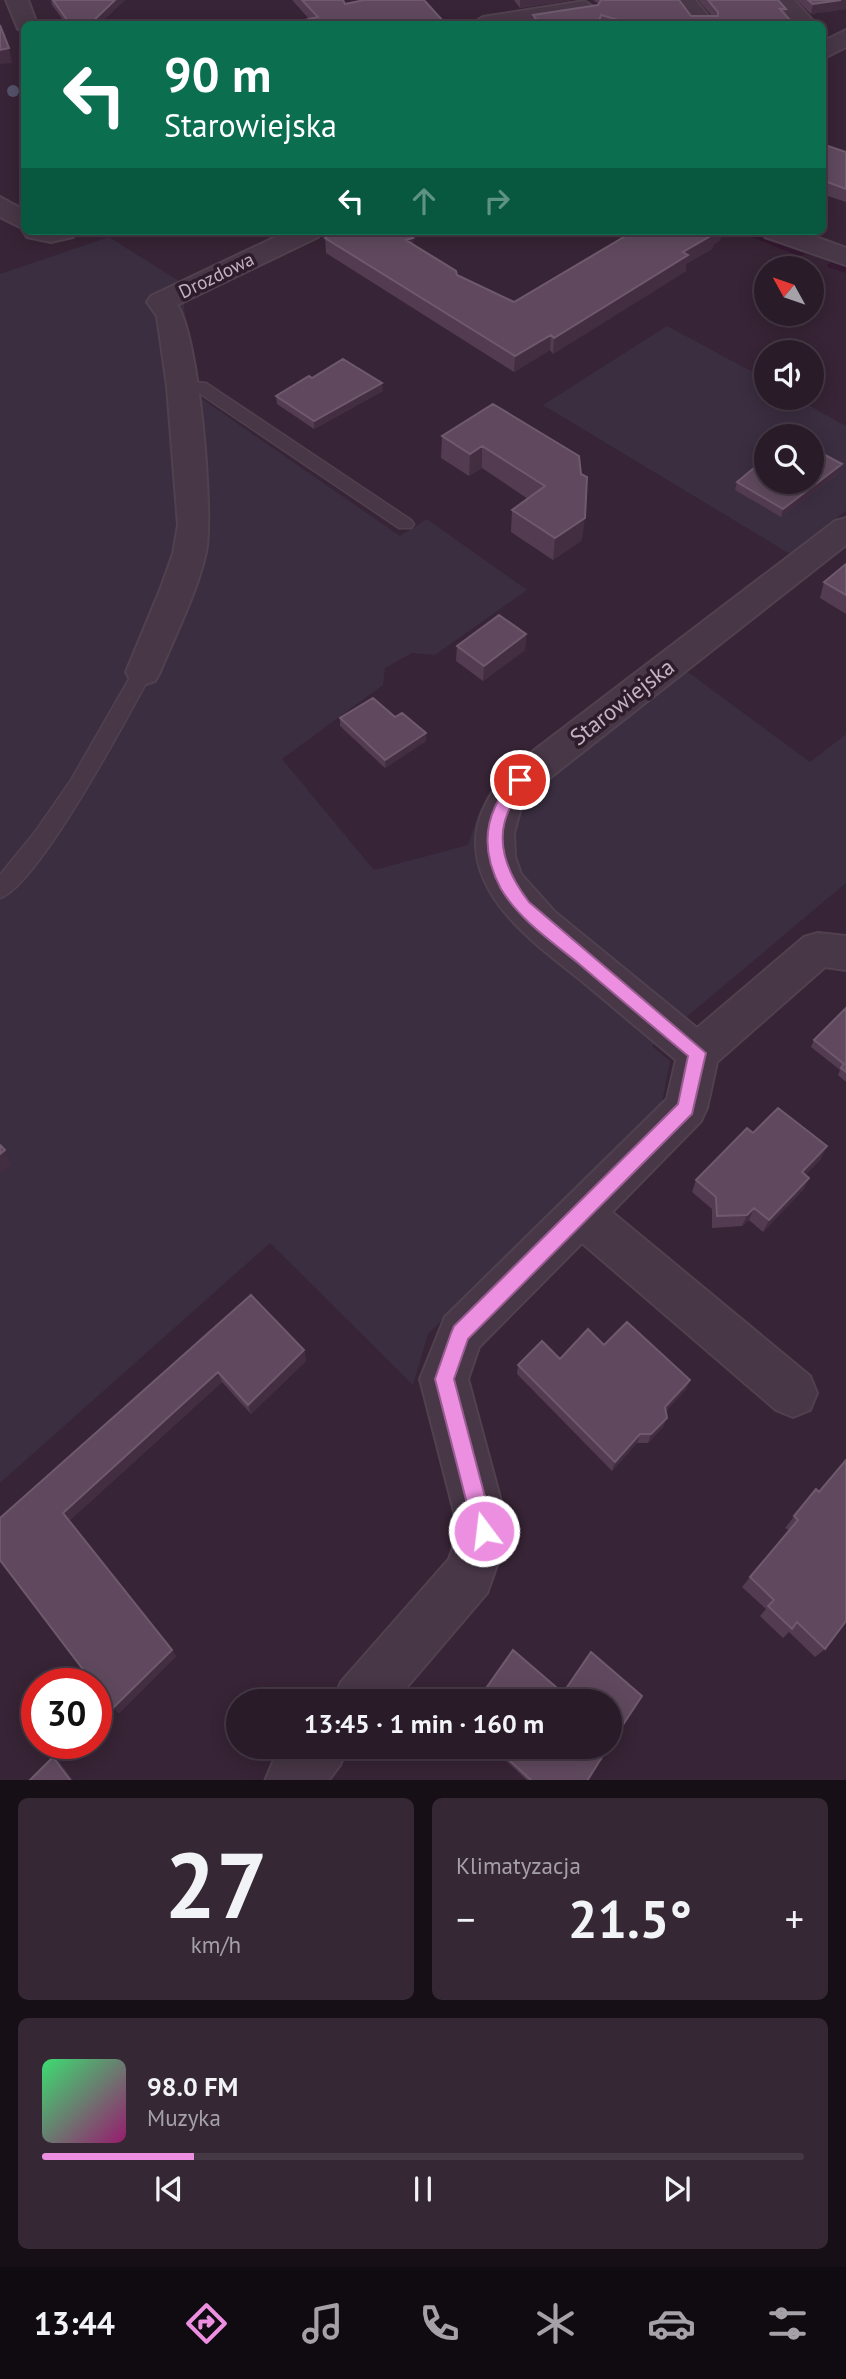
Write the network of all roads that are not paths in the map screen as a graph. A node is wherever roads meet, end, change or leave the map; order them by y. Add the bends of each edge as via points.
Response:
1 (17, 0) edge
2 (683, 0) edge
3 (781, 0) edge
4 (589, 7) edge
5 (477, 19) edge
6 (25, 21) edge
7 (701, 21) edge
8 (802, 21) edge
9 (0, 205) edge
10 (21, 219) edge
11 (301, 235) edge
12 (785, 235) edge
13 (846, 257) edge
14 (182, 386) junction
15 (405, 524) dead end
16 (846, 529) edge
17 (143, 672) joint
18 (0, 890) edge
19 (846, 953) edge
20 (698, 1053) junction
21 (582, 1215) junction
22 (793, 1393) dead end
23 (370, 1689) edge
24 (310, 1759) edge
25 (292, 1780) edge

1 - 6 street
2 - 7 street
3 - 8 street
4 - 5 street
9 - 10 street
11 - 14 street, Drozdowa via 161,302 171,316
12 - 13 street
14 - 15 lane via 200,386
14 - 17 street via 194,525 177,590
16 - 20 street, Starowiejska via 520,780 497,820 498,867 524,907
17 - 18 lane via 74,797
19 - 20 street via 818,949
20 - 21 street via 686,1108
21 - 22 street
21 - 23 street via 461,1333 444,1379 484,1531 469,1575
24 - 25 street

